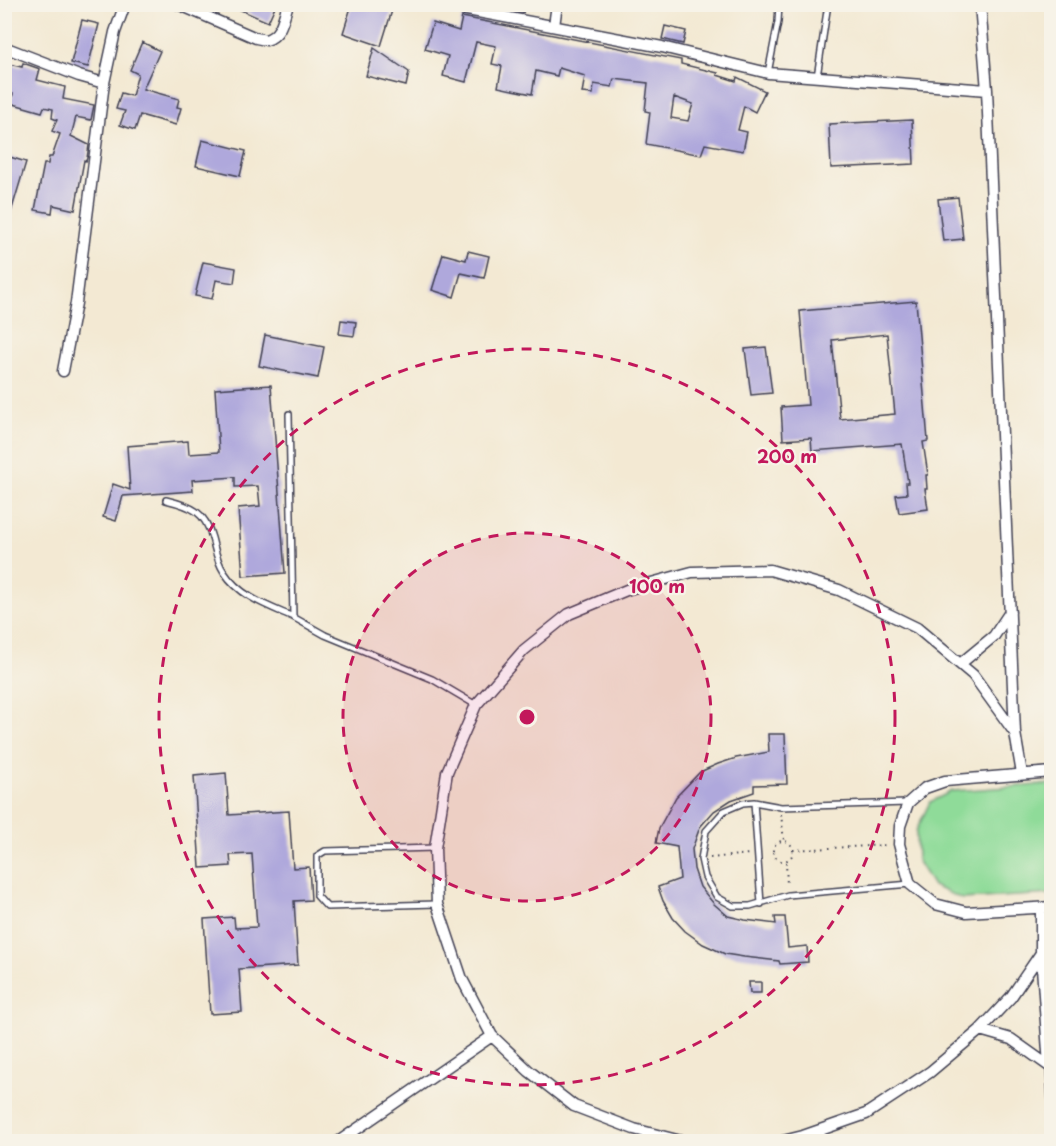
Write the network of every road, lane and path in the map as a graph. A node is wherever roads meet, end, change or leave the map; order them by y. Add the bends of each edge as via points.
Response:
1 (125, 4) edge
2 (178, 4) edge
3 (288, 4) edge
4 (444, 4) edge
5 (557, 4) edge
6 (779, 4) edge
7 (828, 4) edge
8 (980, 4) edge
9 (554, 26) junction
10 (4, 47) edge
11 (768, 74) junction
12 (817, 76) junction
13 (104, 83) junction
14 (987, 90) junction
15 (63, 371) dead end
16 (289, 414) dead end
17 (166, 500) dead end
18 (1010, 612) junction
19 (293, 616) junction
20 (960, 664) junction
21 (476, 705) junction
22 (1016, 733) junction
23 (1052, 772) edge
24 (1022, 774) junction
25 (754, 802) junction
26 (908, 803) junction
27 (781, 807) junction
28 (784, 841) junction
29 (899, 844) junction
30 (435, 848) junction
31 (793, 850) junction
32 (773, 852) junction
33 (758, 853) junction
34 (701, 859) junction
35 (786, 861) junction
36 (910, 884) junction
37 (788, 895) junction
38 (437, 904) junction
39 (761, 904) junction
40 (1046, 907) edge
41 (1041, 953) junction
42 (980, 1030) junction
43 (492, 1036) junction
44 (1049, 1066) junction
45 (1052, 1118) edge
46 (338, 1142) edge
47 (685, 1142) edge
48 (779, 1142) edge

1 - 13 street
2 - 3 street via 267,40 277,35
4 - 9 street
5 - 9 street
6 - 11 lane
7 - 12 lane
8 - 14 street
9 - 11 street via 662,47
10 - 13 street
11 - 12 street
12 - 14 street
13 - 15 street via 76,303
14 - 18 street
16 - 19 lane
17 - 19 lane via 185,505 205,519 224,572 237,587 256,602
18 - 20 street via 994,636
18 - 22 street
19 - 21 lane via 325,635 432,679
20 - 21 street via 916,628 839,590 770,570 692,572 629,589 569,614 524,650
20 - 22 street via 973,675
21 - 30 street via 447,772
22 - 24 street
23 - 24 street
24 - 26 street via 945,781 925,788
25 - 27 lane
25 - 33 lane
25 - 34 lane via 724,811 706,831
26 - 27 lane
26 - 29 street
27 - 28 path
28 - 31 path
28 - 32 path via 776,844
29 - 31 path
29 - 36 street
30 - 38 street
30 - 38 lane via 325,851 316,856 317,897 327,907
31 - 35 path
32 - 33 path
32 - 35 path via 777,859
33 - 34 path
33 - 39 lane
34 - 39 lane via 705,877 717,897 733,906
35 - 37 path
36 - 37 lane
36 - 40 street via 935,903 966,912
37 - 39 lane
38 - 43 street via 462,979
40 - 41 street
41 - 42 street via 1011,997
41 - 44 street
42 - 44 street via 1011,1039
42 - 48 street via 930,1072 866,1114
43 - 46 street
43 - 47 street via 574,1106 634,1129
44 - 45 lane

